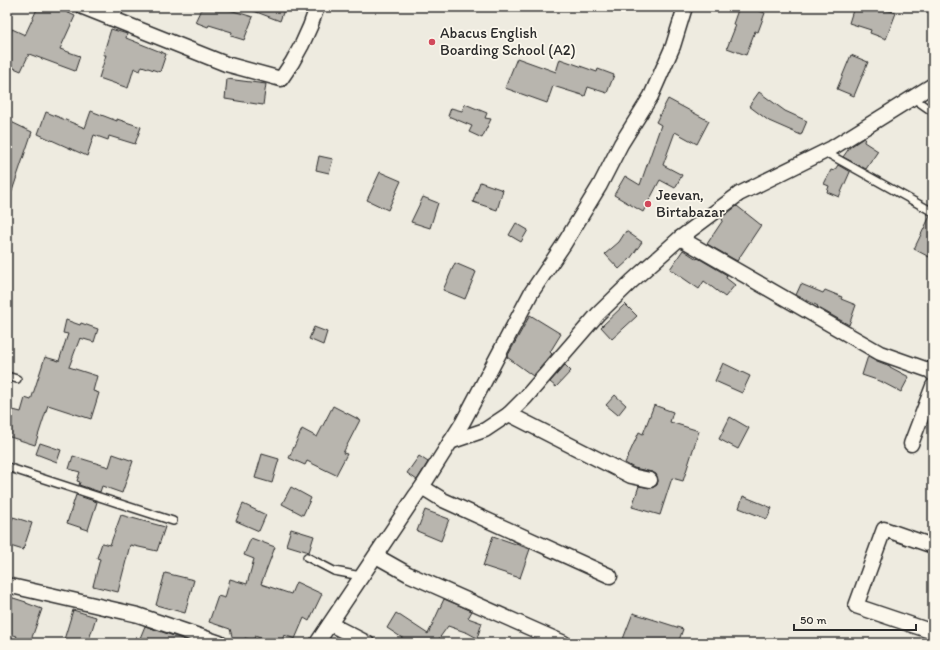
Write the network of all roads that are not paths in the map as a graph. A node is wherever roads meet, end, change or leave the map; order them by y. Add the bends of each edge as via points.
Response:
1 (83, 7) edge
2 (317, 7) edge
3 (685, 7) edge
4 (114, 13) edge
5 (933, 85) edge
6 (913, 98) junction
7 (933, 112) edge
8 (824, 152) junction
9 (933, 212) edge
10 (680, 238) junction
11 (933, 374) edge
12 (7, 376) edge
13 (17, 379) dead end
14 (933, 386) edge
15 (509, 414) junction
16 (450, 442) junction
17 (912, 444) dead end
18 (7, 468) edge
19 (650, 480) dead end
20 (422, 487) junction
21 (173, 522) dead end
22 (933, 546) edge
23 (307, 556) dead end
24 (376, 556) junction
25 (361, 576) junction
26 (610, 576) dead end
27 (7, 585) edge
28 (330, 624) junction
29 (933, 632) edge
30 (220, 643) edge
31 (317, 643) edge
32 (367, 643) edge
33 (564, 643) edge

1 - 4 street
2 - 4 street via 293,62 281,79 226,64
3 - 16 street via 673,46 651,96 621,144 600,185 531,293
5 - 6 street
6 - 7 lane
6 - 8 street
8 - 9 lane
8 - 10 street via 739,194
10 - 11 street via 880,352 931,371
10 - 15 street via 598,314
12 - 13 lane
14 - 17 street
15 - 16 street via 485,430
15 - 19 street via 632,476
16 - 20 street
18 - 21 lane
20 - 24 street
20 - 26 street via 443,500
22 - 29 street via 884,529 856,606
23 - 25 lane via 334,571
24 - 25 street
24 - 33 street via 408,574
25 - 28 street
27 - 30 street via 138,615
28 - 31 street
28 - 32 street

